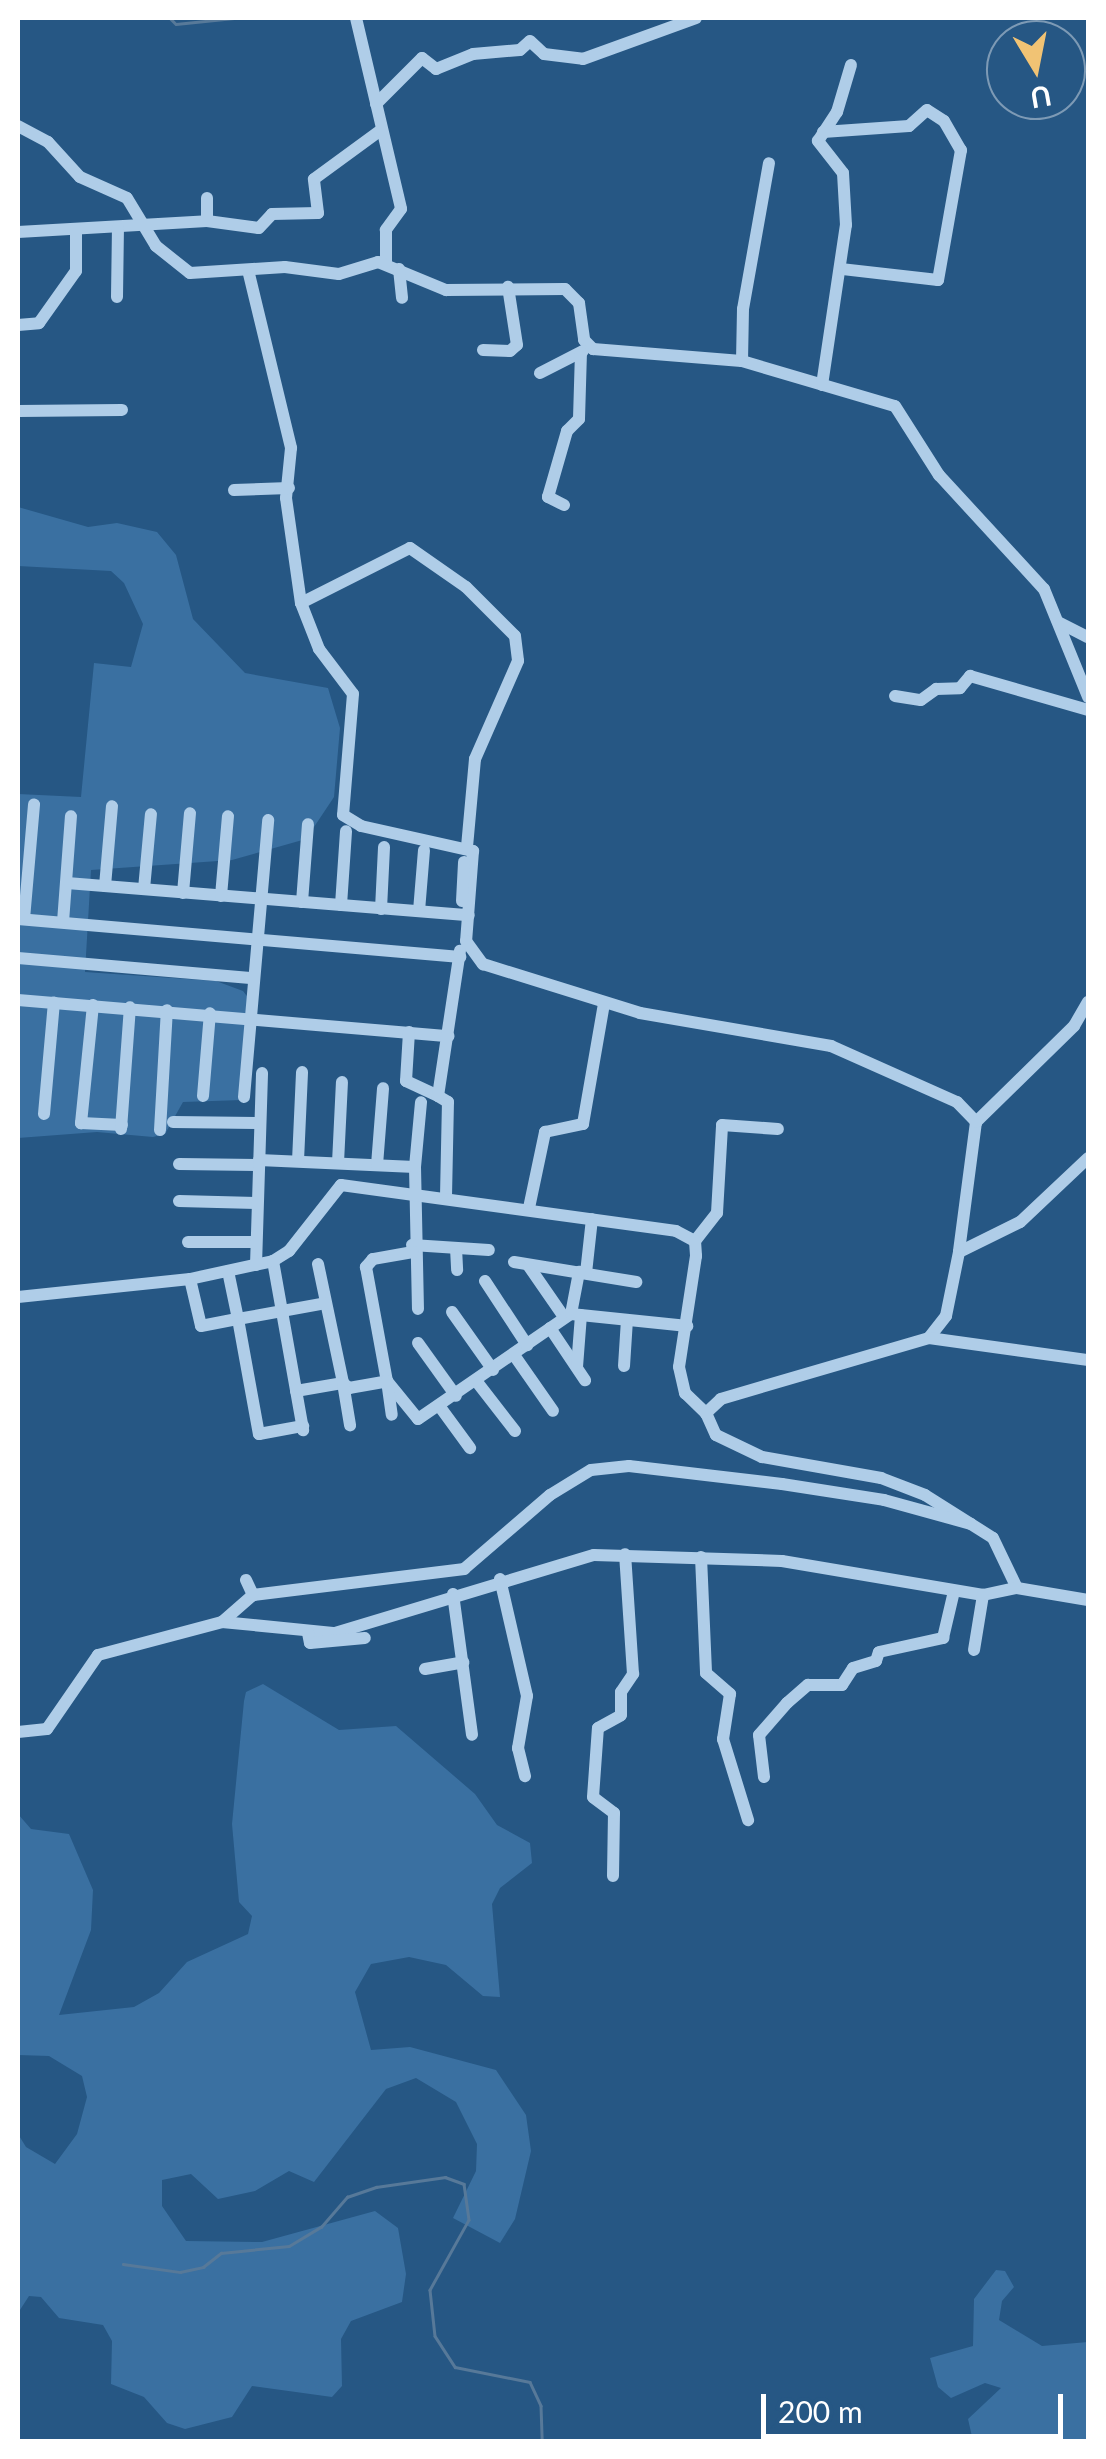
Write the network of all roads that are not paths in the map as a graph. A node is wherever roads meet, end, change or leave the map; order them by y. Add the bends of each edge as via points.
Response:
1 (356, 18) edge
2 (696, 18) edge
3 (851, 65) dead end
4 (376, 104) junction
5 (18, 126) edge
6 (381, 130) junction
7 (824, 132) junction
8 (769, 162) dead end
9 (207, 198) dead end
10 (207, 221) junction
11 (143, 227) junction
12 (118, 228) junction
13 (76, 229) junction
14 (18, 232) edge
15 (393, 267) junction
16 (841, 269) junction
17 (249, 274) junction
18 (508, 287) junction
19 (117, 297) dead end
20 (402, 298) dead end
21 (18, 325) edge
22 (483, 350) dead end
23 (584, 350) junction
24 (742, 361) junction
25 (540, 373) dead end
26 (822, 384) junction
27 (122, 410) dead end
28 (18, 411) edge
29 (289, 488) junction
30 (234, 490) dead end
31 (564, 505) dead end
32 (301, 603) junction
33 (1060, 623) junction
34 (1088, 637) edge
35 (895, 696) dead end
36 (1088, 697) edge
37 (1088, 710) edge
38 (34, 804) dead end
39 (112, 806) dead end
40 (151, 814) dead end
41 (190, 814) dead end
42 (71, 816) dead end
43 (228, 816) dead end
44 (268, 820) dead end
45 (308, 824) dead end
46 (346, 830) dead end
47 (467, 846) junction
48 (384, 848) dead end
49 (424, 850) dead end
50 (464, 862) dead end
51 (66, 883) junction
52 (105, 886) junction
53 (144, 890) junction
54 (182, 893) junction
55 (221, 896) junction
56 (262, 899) junction
57 (302, 902) junction
58 (341, 905) junction
59 (381, 908) junction
60 (419, 912) junction
61 (465, 915) junction
62 (21, 919) edge
63 (62, 922) junction
64 (257, 939) junction
65 (460, 956) junction
66 (18, 958) edge
67 (253, 978) junction
68 (18, 1000) edge
69 (54, 1002) junction
70 (1088, 1002) edge
71 (604, 1004) junction
72 (94, 1005) junction
73 (130, 1008) junction
74 (167, 1010) junction
75 (210, 1013) junction
76 (249, 1016) junction
77 (410, 1032) junction
78 (448, 1036) junction
79 (302, 1072) dead end
80 (262, 1074) dead end
81 (342, 1082) dead end
82 (383, 1088) dead end
83 (203, 1096) dead end
84 (438, 1096) junction
85 (244, 1097) dead end
86 (422, 1102) dead end
87 (44, 1114) dead end
88 (174, 1122) dead end
89 (976, 1122) junction
90 (260, 1123) junction
91 (778, 1129) dead end
92 (160, 1130) dead end
93 (1088, 1158) edge
94 (298, 1161) junction
95 (259, 1163) junction
96 (338, 1163) junction
97 (179, 1164) dead end
98 (377, 1165) junction
99 (415, 1168) junction
100 (415, 1191) junction
101 (446, 1196) junction
102 (179, 1201) dead end
103 (256, 1203) junction
104 (529, 1208) junction
105 (592, 1219) junction
106 (695, 1241) junction
107 (188, 1242) dead end
108 (256, 1242) junction
109 (413, 1248) junction
110 (456, 1248) junction
111 (489, 1250) dead end
112 (959, 1252) junction
113 (273, 1260) junction
114 (318, 1264) dead end
115 (256, 1265) junction
116 (458, 1270) dead end
117 (228, 1271) junction
118 (582, 1272) junction
119 (190, 1279) junction
120 (485, 1282) dead end
121 (636, 1282) dead end
122 (18, 1297) edge
123 (326, 1303) junction
124 (418, 1308) dead end
125 (281, 1311) junction
126 (452, 1312) dead end
127 (572, 1315) junction
128 (238, 1319) junction
129 (627, 1320) junction
130 (687, 1326) junction
131 (550, 1328) junction
132 (929, 1338) junction
133 (418, 1344) dead end
134 (527, 1344) junction
135 (514, 1355) junction
136 (1088, 1360) edge
137 (624, 1366) dead end
138 (577, 1367) junction
139 (493, 1370) junction
140 (585, 1380) dead end
141 (388, 1381) junction
142 (477, 1382) junction
143 (343, 1383) junction
144 (296, 1391) junction
145 (456, 1396) junction
146 (440, 1408) junction
147 (553, 1411) dead end
148 (706, 1413) junction
149 (392, 1415) dead end
150 (350, 1425) dead end
151 (515, 1430) dead end
152 (470, 1448) dead end
153 (971, 1524) junction
154 (624, 1554) junction
155 (701, 1557) junction
156 (500, 1579) junction
157 (246, 1580) dead end
158 (1017, 1588) junction
159 (954, 1591) junction
160 (453, 1594) junction
161 (984, 1595) junction
162 (252, 1596) junction
163 (1088, 1600) edge
164 (222, 1622) junction
165 (335, 1637) junction
166 (364, 1638) dead end
167 (974, 1650) dead end
168 (463, 1662) junction
169 (426, 1670) dead end
170 (19, 1734) edge
171 (472, 1734) dead end
172 (525, 1776) dead end
173 (764, 1777) dead end
174 (748, 1820) dead end
175 (613, 1876) dead end

1 - 4 street
2 - 4 street via 585,59 544,54 532,41 436,69 422,58
3 - 7 street
4 - 6 street
5 - 11 street via 48,142 80,177 121,194
6 - 10 street via 314,179 318,213 272,214 259,228
6 - 15 street via 402,212 386,230
7 - 16 street via 819,150 844,179
7 - 16 street via 909,126 927,110 944,121 960,150 938,280
8 - 24 street via 742,309
9 - 10 street
10 - 11 street
11 - 12 street
11 - 17 street via 190,274
12 - 13 street
12 - 19 street
13 - 14 street
13 - 21 street via 76,271 39,322
15 - 17 street via 373,262 339,274 285,267
15 - 18 street via 446,290 475,294
15 - 20 street
16 - 26 street
17 - 29 street via 260,338 280,383 294,462
18 - 22 street via 517,345
18 - 23 street via 572,292
23 - 24 street
23 - 25 street
23 - 31 street via 578,419 567,431 548,500
24 - 26 street
26 - 33 street via 900,409 939,475 1040,584
27 - 28 street
29 - 30 street
29 - 32 street
32 - 47 street via 319,649 354,694 343,814 360,826
32 - 47 street via 410,548 466,587 514,636 518,661 476,759
33 - 34 street
33 - 36 street
35 - 37 street via 919,700 938,689 962,687 971,676
38 - 62 street
39 - 52 street
40 - 53 street
41 - 54 street
42 - 51 street
43 - 55 street
44 - 56 street
45 - 57 street
46 - 58 street
47 - 61 street via 476,856
48 - 59 street
49 - 60 street
50 - 61 street
51 - 52 street
51 - 63 street
52 - 53 street
53 - 54 street
54 - 55 street
55 - 56 street
56 - 57 street
56 - 64 street
57 - 58 street
58 - 59 street
59 - 60 street
60 - 61 street
61 - 65 street
61 - 71 street via 467,948 483,964
62 - 63 street
63 - 64 street
64 - 65 street
64 - 67 street
65 - 78 street
66 - 67 street
67 - 76 street
68 - 69 street
69 - 72 street
69 - 87 street
70 - 89 street via 1074,1026
71 - 89 street via 831,1046 957,1102
71 - 104 street via 583,1124 545,1132
72 - 73 street
72 - 73 street via 82,1123 121,1127
73 - 74 street
74 - 75 street
74 - 92 street
75 - 76 street
75 - 83 street
76 - 77 street
76 - 85 street
77 - 78 street
77 - 84 street via 406,1081
78 - 84 street
79 - 94 street
80 - 90 street
81 - 96 street
82 - 98 street
84 - 101 street via 448,1102
86 - 99 street
88 - 90 street
89 - 112 street
90 - 95 street
91 - 106 street via 722,1126 717,1213
93 - 112 street via 1020,1222
94 - 95 street
94 - 96 street
95 - 97 street
95 - 103 street
96 - 98 street
98 - 99 street
99 - 100 street
100 - 101 street
100 - 109 street
100 - 113 street via 355,1183 332,1189 298,1241
101 - 104 street
102 - 103 street
103 - 108 street
104 - 105 street
105 - 106 street via 676,1231
105 - 118 street
106 - 130 street
107 - 108 street
108 - 115 street
109 - 110 street
109 - 124 street
109 - 141 street via 366,1267
110 - 111 street
110 - 116 street
112 - 132 street via 946,1316
113 - 115 street
113 - 125 street
114 - 123 street
115 - 117 street
117 - 119 street
117 - 128 street
118 - 121 street
118 - 127 street
118 - 127 street via 521,1264
119 - 122 street
119 - 128 street via 201,1326
120 - 134 street
123 - 125 street
123 - 143 street
125 - 128 street
125 - 144 street
126 - 139 street
127 - 129 street
127 - 131 street
127 - 138 street
128 - 144 street via 259,1434 303,1428
129 - 130 street
129 - 137 street
130 - 148 street via 681,1379
131 - 134 street
131 - 138 street
132 - 136 street
132 - 148 street via 721,1399
133 - 145 street
134 - 135 street
135 - 139 street
135 - 147 street
138 - 140 street
139 - 142 street
141 - 143 street via 349,1388
141 - 146 street via 418,1419
141 - 149 street
142 - 145 street
142 - 151 street
143 - 144 street
143 - 150 street
145 - 146 street
146 - 152 street
148 - 153 street via 716,1435 735,1448 881,1478
153 - 158 street via 993,1538
153 - 162 street via 867,1497 608,1467 550,1495 464,1570
154 - 155 street
154 - 156 street
154 - 175 street via 633,1674 621,1692 621,1715 598,1728 593,1795 614,1814
155 - 159 street via 898,1576
155 - 174 street via 706,1673 730,1694 723,1740
156 - 160 street
156 - 172 street via 527,1696 518,1748
157 - 162 street
158 - 161 street
158 - 163 street
159 - 161 street
159 - 173 street via 942,1638 879,1652 876,1661 853,1668 842,1685 808,1685 787,1702 759,1735
160 - 165 street
160 - 168 street
161 - 167 street
162 - 164 street
164 - 165 street via 308,1633 310,1643
164 - 170 street via 102,1652 47,1729
165 - 166 street
168 - 169 street
168 - 171 street

